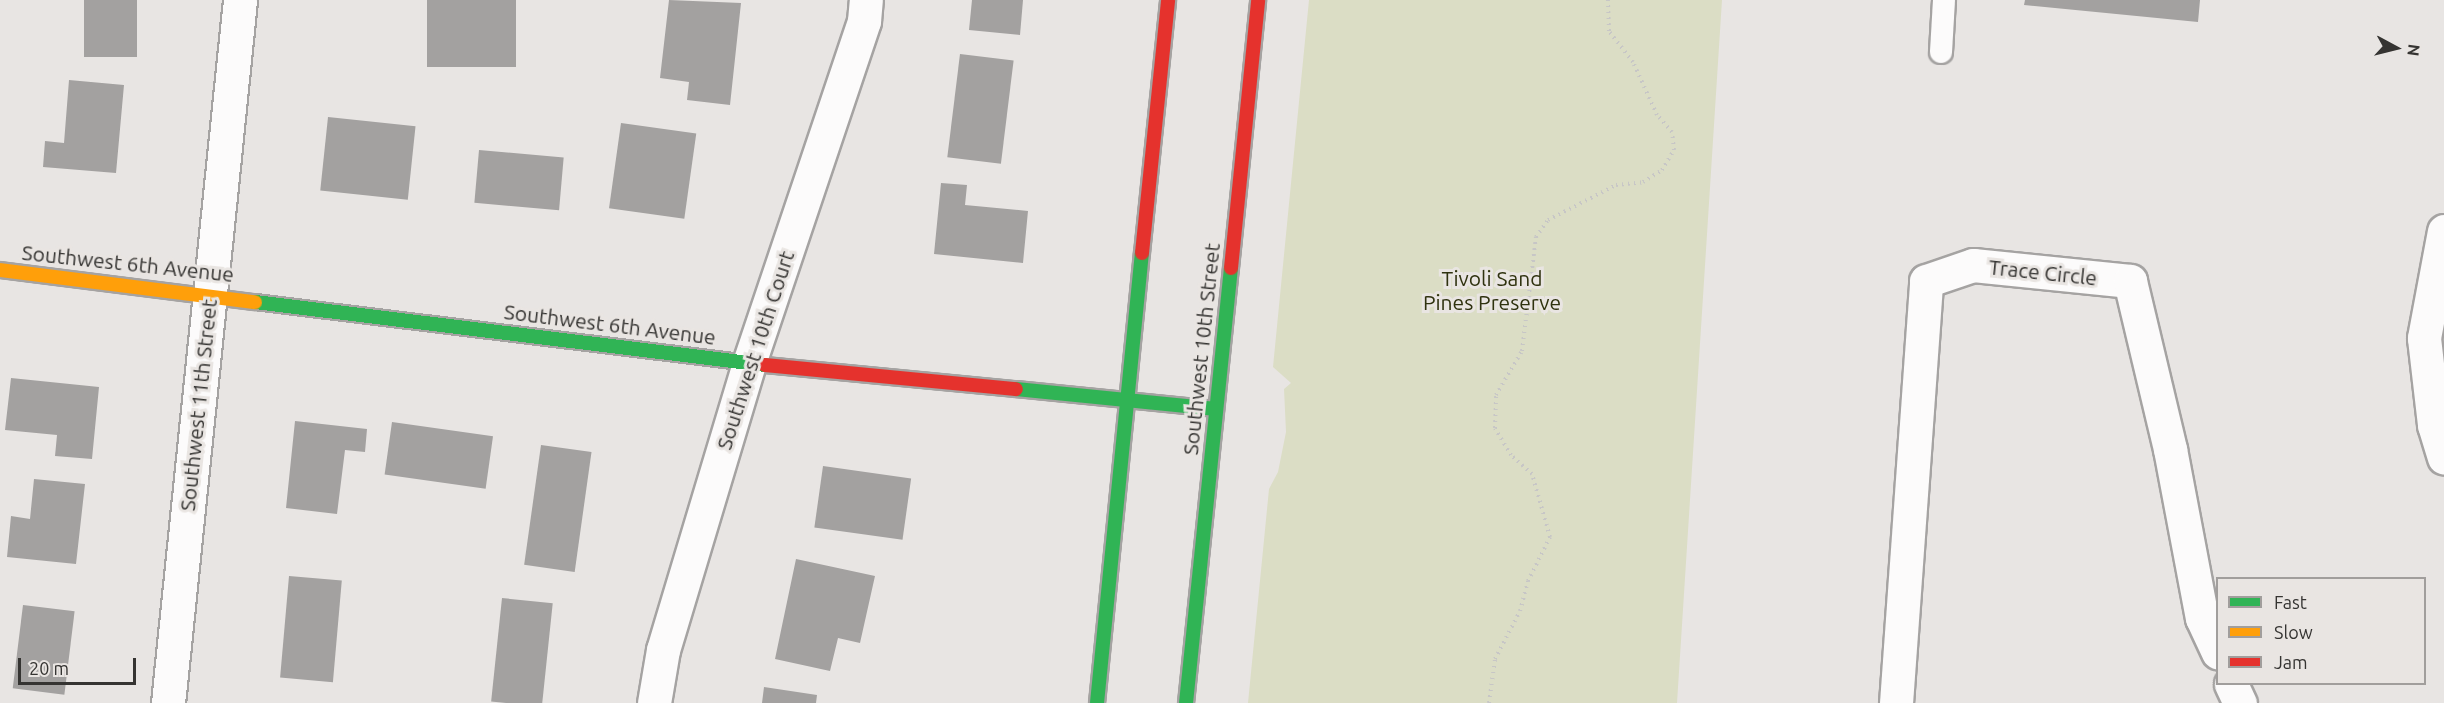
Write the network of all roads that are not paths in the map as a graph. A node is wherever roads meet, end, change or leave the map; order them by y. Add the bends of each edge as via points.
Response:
1 (240, 0) edge
2 (866, 0) edge
3 (1168, 0) edge
4 (1258, 0) edge
5 (1944, 0) edge
6 (1941, 52) dead end
7 (2444, 231) edge
8 (0, 270) edge
9 (210, 293) junction
10 (749, 363) junction
11 (1127, 400) junction
12 (1216, 409) junction
13 (2444, 457) edge
14 (2216, 651) edge
15 (2231, 685) edge
16 (168, 703) edge
17 (654, 703) edge
18 (1097, 703) edge
19 (1186, 703) edge
20 (1896, 703) edge
21 (2240, 703) edge

1 - 9 street, Southwest 11th Street
2 - 10 street, Southwest 10th Court via 864,21
3 - 11 main road
4 - 12 main road, Southwest 10th Street
5 - 6 lane
7 - 13 street via 2424,338 2434,425
8 - 9 main road, Southwest 6th Avenue
9 - 10 main road, Southwest 6th Avenue
9 - 16 street, Southwest 11th Street
10 - 11 main road, Southwest 6th Avenue
10 - 17 street, Southwest 10th Court via 663,650
11 - 12 main road, Southwest 6th Avenue
11 - 18 main road
12 - 19 main road, Southwest 10th Street
14 - 20 street, Trace Circle via 2202,618 2170,449 2130,281 1973,265 1926,281
15 - 21 street

